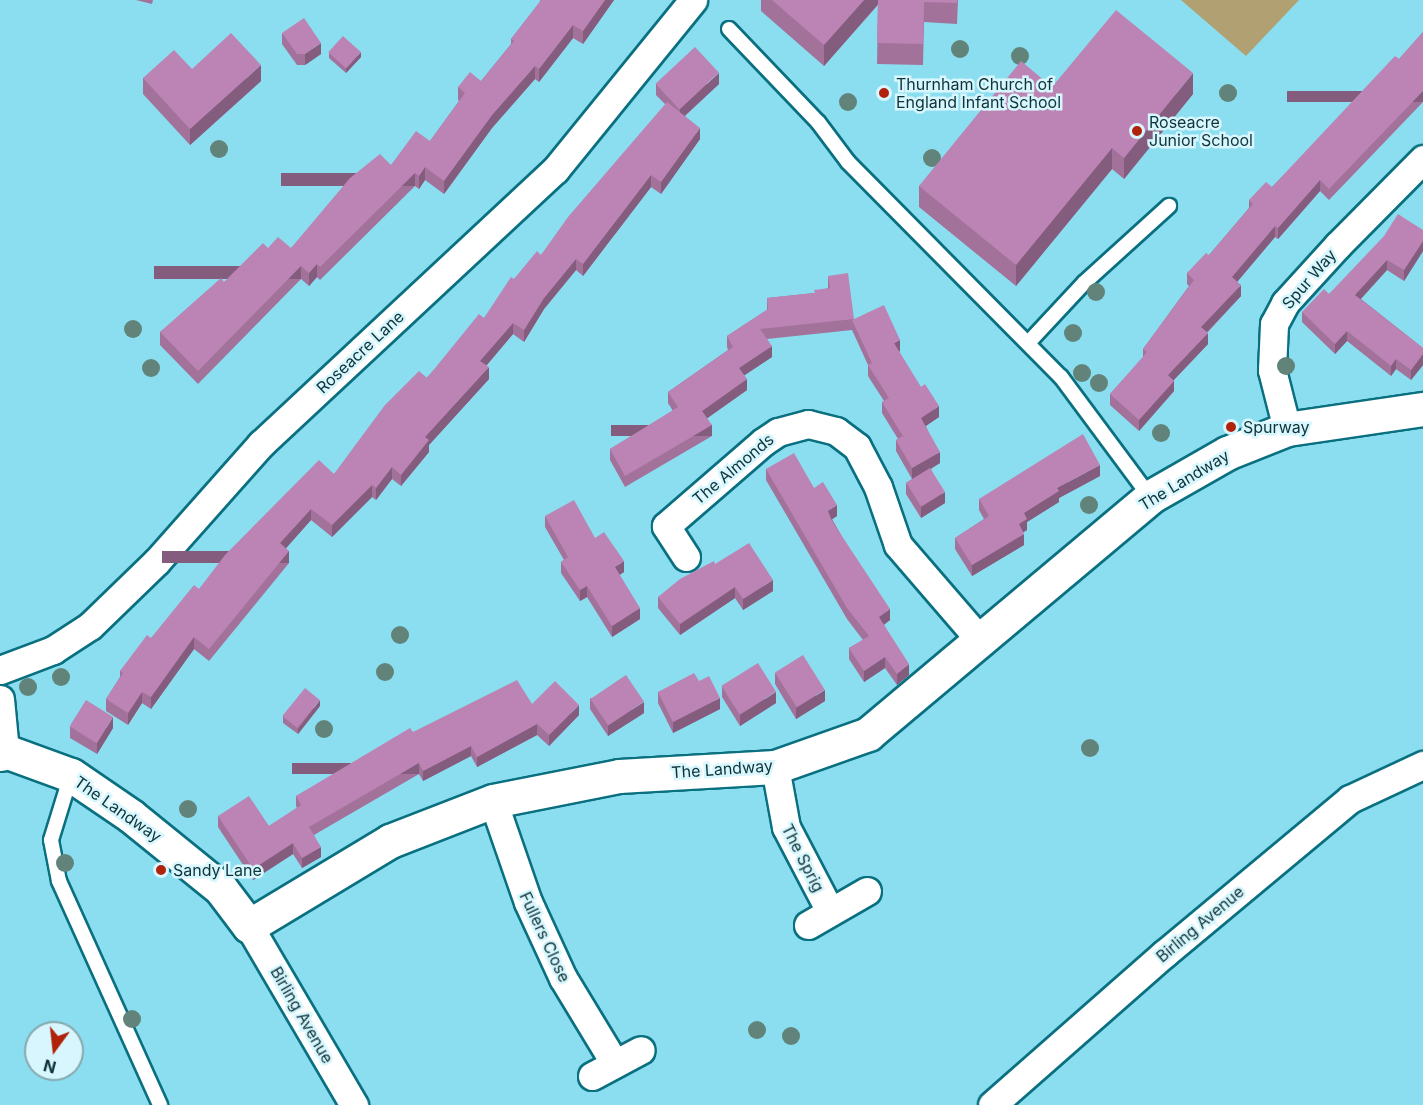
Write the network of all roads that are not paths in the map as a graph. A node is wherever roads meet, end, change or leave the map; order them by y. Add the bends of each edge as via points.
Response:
1 (687, 2) edge
2 (729, 29) dead end
3 (1423, 159) edge
4 (1169, 206) dead end
5 (1029, 342) junction
6 (1423, 409) edge
7 (1287, 429) junction
8 (1150, 497) junction
9 (686, 557) dead end
10 (979, 639) junction
11 (0, 670) edge
12 (0, 699) edge
13 (3, 752) edge
14 (1423, 765) edge
15 (775, 767) junction
16 (71, 775) junction
17 (493, 801) junction
18 (867, 891) dead end
19 (831, 911) junction
20 (808, 925) dead end
21 (249, 926) junction
22 (641, 1050) dead end
23 (160, 1105) edge
24 (354, 1105) edge
25 (992, 1105) edge

1 - 11 street, Roseacre Lane via 555,170 268,437 157,561 90,626 53,650
2 - 5 lane via 818,122 848,162
3 - 7 street, Spur Way via 1285,303 1274,324 1272,369
4 - 5 lane via 1084,283
5 - 8 lane via 1061,377
6 - 7 street, The Landway
7 - 8 street, The Landway via 1227,453
8 - 10 street, The Landway
9 - 10 street, The Almonds via 666,526 764,442 778,432 808,424 836,431 856,447 878,487 898,545
10 - 15 street, The Landway via 920,694 868,734
12 - 13 street
13 - 16 street, The Landway
14 - 25 street, Birling Avenue via 1350,799 1164,954
15 - 17 street, The Landway via 619,776
15 - 19 street, The Sprig via 786,827
16 - 21 street, The Landway via 181,854 221,889
16 - 23 lane via 51,840 59,881
17 - 21 street, The Landway via 390,841
17 - 22 street, Fullers Close via 537,921 603,1070
18 - 19 street, The Sprig
19 - 20 street, The Sprig
21 - 24 street, Birling Avenue

